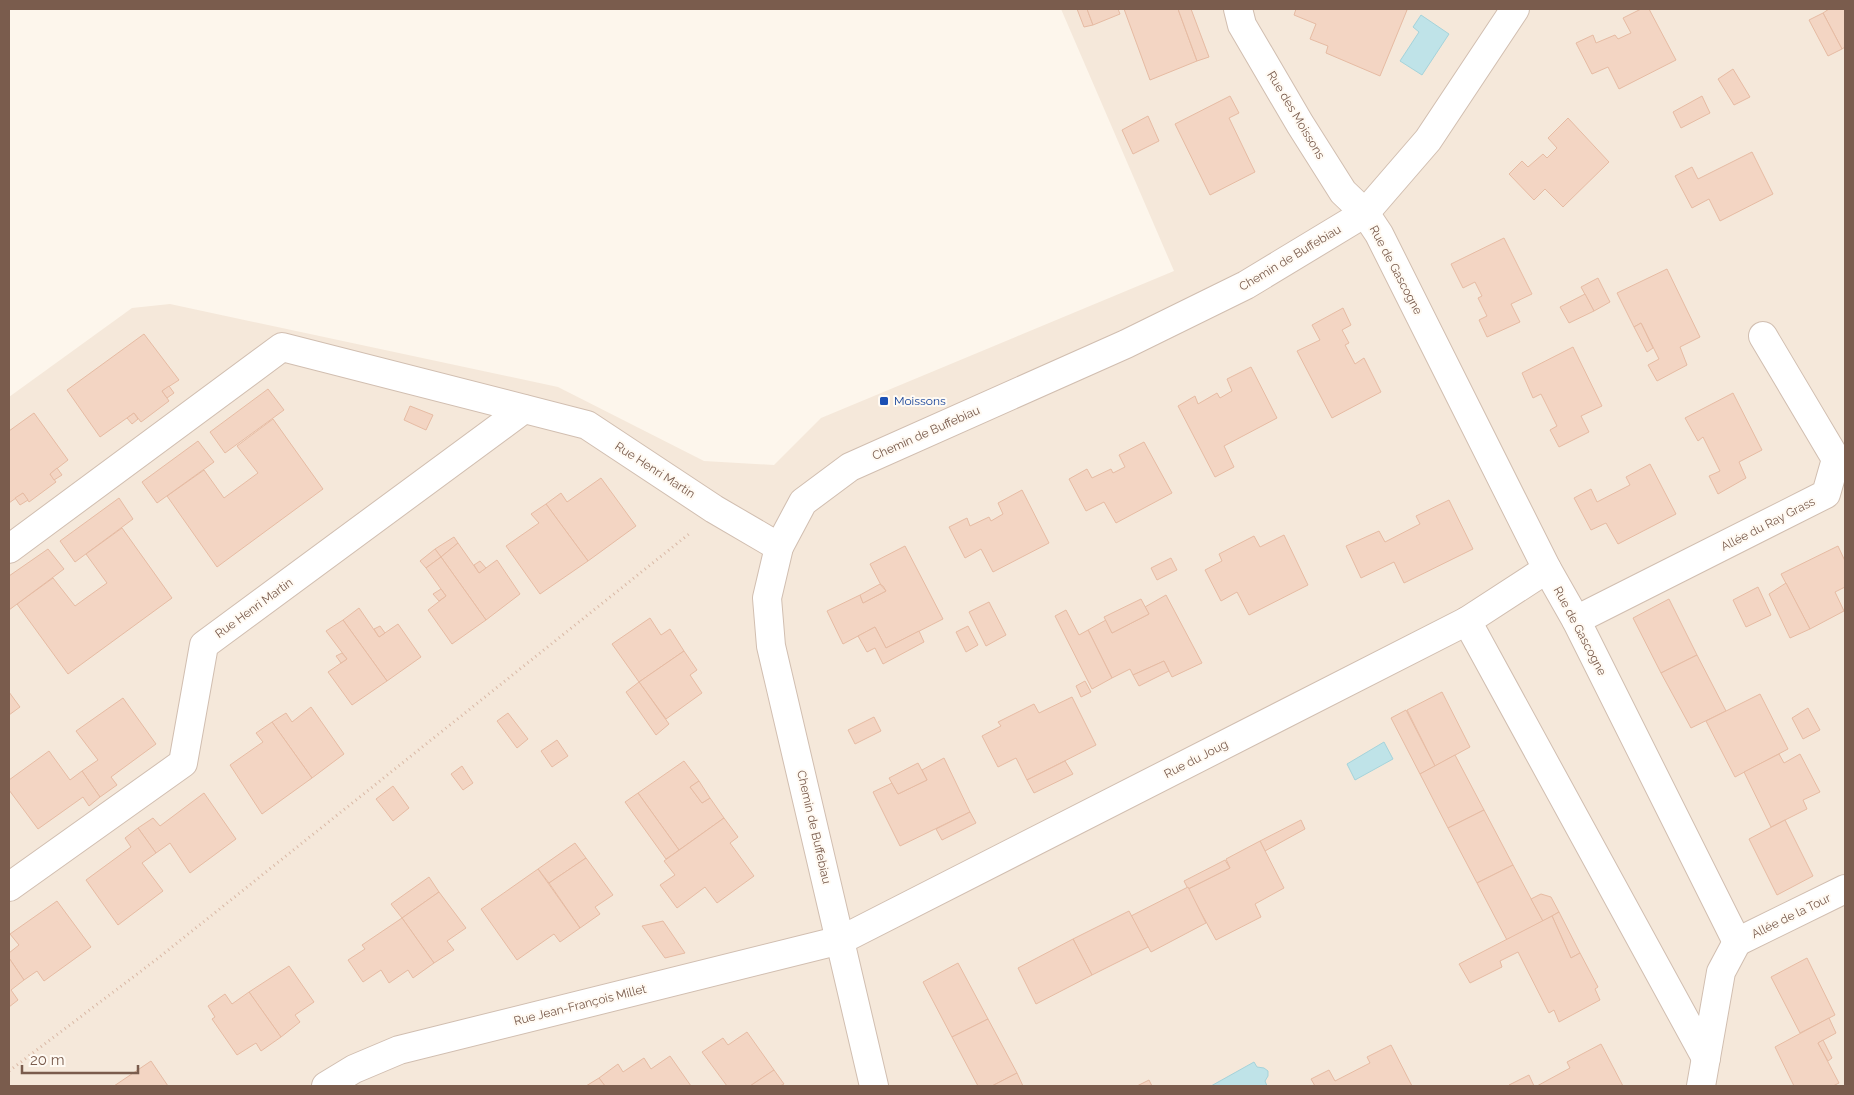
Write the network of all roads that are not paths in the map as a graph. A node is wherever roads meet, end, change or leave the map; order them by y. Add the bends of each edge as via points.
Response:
1 (1238, 9) edge
2 (1515, 9) edge
3 (1365, 214) junction
4 (1764, 336) dead end
5 (524, 409) junction
6 (778, 547) junction
7 (9, 549) edge
8 (1547, 569) junction
9 (1576, 620) junction
10 (1467, 621) junction
11 (9, 887) edge
12 (1845, 889) edge
13 (841, 940) junction
14 (1737, 942) junction
15 (1706, 1058) junction
16 (326, 1086) edge
17 (874, 1086) edge
18 (1702, 1086) edge

1 - 3 street, Rue des Moissons via 1242,25 1300,124 1343,192
2 - 3 street, Chemin de Buffebiau via 1428,140
3 - 6 street, Chemin de Buffebiau via 1246,285 1126,344 850,467 803,502
3 - 8 street, Rue de Gascogne via 1383,242
4 - 9 street, Allée du Ray Grass via 1836,459 1826,494
5 - 6 street, Rue Henri Martin via 587,425
5 - 7 street, Rue Henri Martin via 282,347
5 - 11 street, Rue Henri Martin via 204,645 183,763
6 - 13 street, Chemin de Buffebiau via 766,598 771,646
8 - 9 street, Rue de Gascogne
8 - 10 street, Rue du Joug
9 - 14 street, Rue de Gascogne
10 - 13 street, Rue du Joug
10 - 15 street
12 - 14 street, Allée de la Tour
13 - 16 street, Rue Jean-François Millet via 399,1050 354,1069
13 - 17 street, Chemin de Buffebiau
14 - 15 street via 1721,972
15 - 18 street

